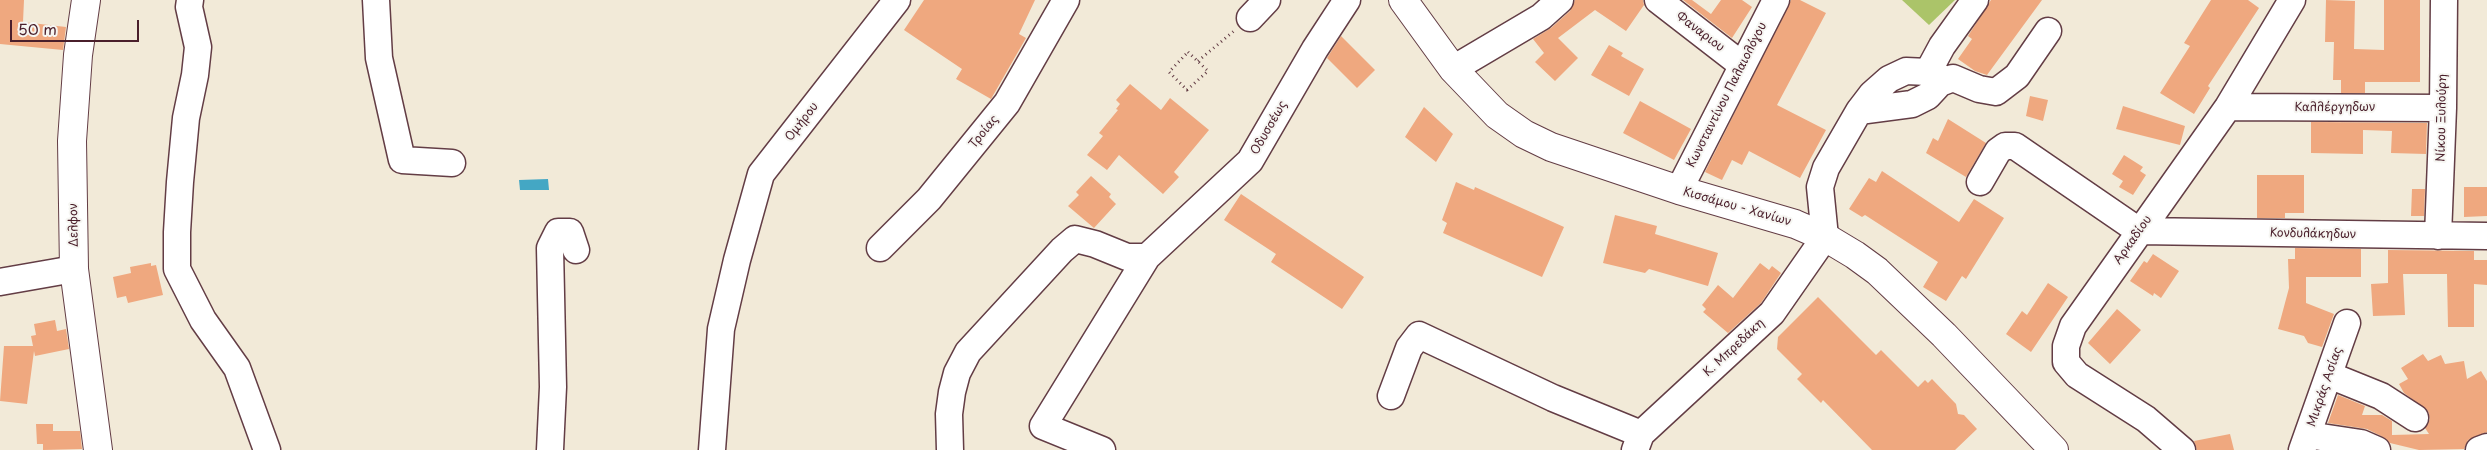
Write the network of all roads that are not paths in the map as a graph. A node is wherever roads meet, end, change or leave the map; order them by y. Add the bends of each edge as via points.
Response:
1 (86, 0) edge
2 (190, 0) edge
3 (376, 0) edge
4 (897, 0) edge
5 (1066, 0) edge
6 (1347, 0) edge
7 (1403, 0) edge
8 (1560, 0) edge
9 (1658, 0) edge
10 (1776, 0) edge
11 (1975, 0) edge
12 (2292, 0) edge
13 (2444, 0) edge
14 (2048, 31) dead end
15 (1742, 65) junction
16 (1453, 69) junction
17 (1937, 76) junction
18 (2228, 107) junction
19 (2443, 108) junction
20 (452, 163) dead end
21 (1980, 182) dead end
22 (1679, 190) junction
23 (2139, 231) junction
24 (2438, 236) junction
25 (2487, 236) edge
26 (1825, 238) junction
27 (880, 248) dead end
28 (576, 250) dead end
29 (1146, 257) junction
30 (74, 269) junction
31 (0, 282) edge
32 (2347, 323) dead end
33 (2329, 375) junction
34 (1391, 396) dead end
35 (2415, 418) dead end
36 (1638, 442) edge
37 (2305, 442) edge
38 (2487, 447) edge
39 (98, 450) edge
40 (267, 450) edge
41 (550, 450) edge
42 (712, 450) edge
43 (950, 450) edge
44 (1102, 450) edge
45 (2054, 450) edge
46 (2182, 450) edge
47 (2377, 450) edge
48 (2480, 450) edge

1 - 30 main road, Δελφον via 78,55 72,141
2 - 40 street via 198,47 196,75 186,118 180,182 178,269 203,320 237,368
3 - 20 street via 379,58 402,160
4 - 42 street, Ομήρου via 761,174 722,329
5 - 27 street, Τροίας via 1007,103 929,199
6 - 29 street, Οδυσσέως via 1315,48 1250,161
7 - 16 main road, Κισσάμου - Χανίων
8 - 16 street via 1541,17
9 - 15 street, Φαναριου
10 - 15 street, Κωνσταντίνου Παλαιολόγου
11 - 17 street via 1942,46
12 - 18 street, Αρκαδίου
13 - 19 street, Νίκου Ξυλούρη
14 - 17 street via 2017,76 1996,92
15 - 22 street, Κωνσταντίνου Παλαιολόγου
16 - 22 main road, Κισσάμου - Χανίων via 1497,115 1524,134 1552,147
17 - 26 street via 1940,83 1928,96 1912,104 1859,111 1826,168 1820,187
18 - 19 street, Καλλέργηδων
18 - 23 street, Αρκαδίου
19 - 24 street, Νίκου Ξυλούρη
21 - 23 street via 1998,151 2005,146 2015,146
22 - 26 main road, Κισσάμου - Χανίων via 1795,224
23 - 24 street, Κονδυλάκηδων
23 - 46 street, Αρκαδίου via 2073,326 2066,346 2066,362 2077,375 2146,419
24 - 25 street, Κονδυλάκηδων
26 - 36 street, Κ. Μπρεδάκη via 1772,313
26 - 45 main road, Κισσάμου - Χανίων via 1877,271 1944,335
28 - 41 street via 570,232 558,232 550,248 553,387
29 - 43 street via 1127,257 1075,239 1062,250 968,352 952,392
29 - 44 street, Οδυσσέως via 1043,426
30 - 31 street
30 - 39 main road, Δελφον
32 - 33 street, Μικράς Ασίας
33 - 35 street via 2381,396
33 - 37 street, Μικράς Ασίας
34 - 36 street via 1410,348 1419,335
37 - 47 street via 2361,443
38 - 48 street

